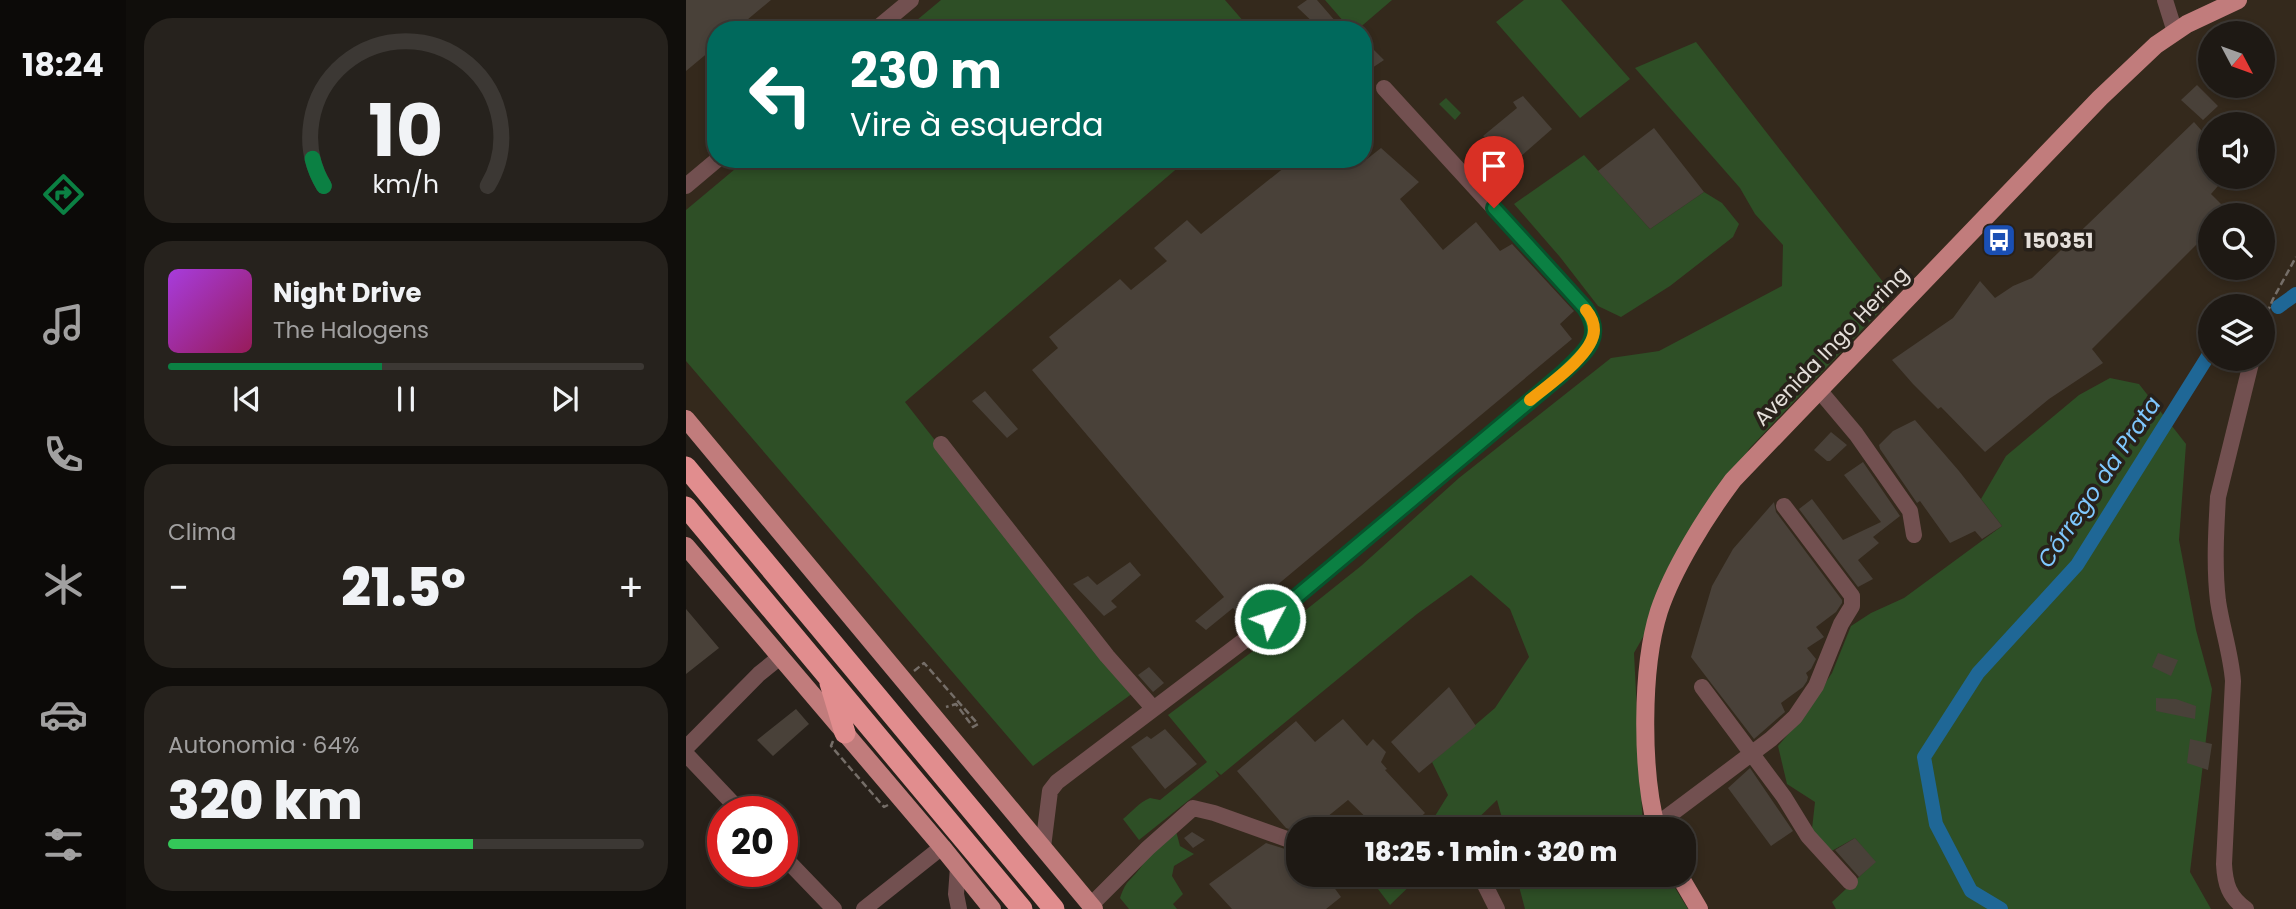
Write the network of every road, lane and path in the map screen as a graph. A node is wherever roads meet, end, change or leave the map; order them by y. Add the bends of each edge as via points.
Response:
1 (911, 0) edge
2 (2165, 0) edge
3 (2238, 0) edge
4 (886, 21) edge
5 (2175, 32) junction
6 (1384, 88) dead end
7 (707, 168) edge
8 (686, 186) edge
9 (2296, 257) edge
10 (2275, 295) edge
11 (2249, 371) edge
12 (1819, 390) junction
13 (686, 419) edge
14 (940, 444) dead end
15 (686, 467) edge
16 (1784, 506) dead end
17 (686, 507) edge
18 (1914, 535) dead end
19 (686, 546) edge
20 (780, 657) junction
21 (827, 675) junction
22 (903, 680) junction
23 (1702, 687) dead end
24 (953, 696) dead end
25 (1153, 708) junction
26 (845, 733) junction
27 (686, 748) edge
28 (686, 754) edge
29 (1751, 754) junction
30 (726, 796) edge
31 (1654, 817) edge
32 (1670, 817) edge
33 (1286, 838) edge
34 (942, 847) junction
35 (1043, 848) junction
36 (958, 867) junction
37 (798, 872) edge
38 (1850, 882) dead end
39 (1486, 887) edge
40 (1686, 887) edge
41 (1093, 907) edge
42 (834, 909) edge
43 (864, 909) edge
44 (959, 909) edge
45 (992, 909) edge
46 (1022, 909) edge
47 (1054, 909) edge
48 (1497, 909) edge
49 (1699, 909) edge
50 (2246, 909) edge

1 - 4 street
2 - 5 street
3 - 5 main road, Avenida Ingo Hering
5 - 12 main road, Avenida Ingo Hering via 2100,98
6 - 25 street via 1585,308 1592,318 1592,339 1562,374 1281,610
7 - 8 street
9 - 10 path
11 - 50 street via 2218,497 2216,530 2216,583 2233,681 2224,873 2231,895
12 - 18 street via 1910,510
12 - 31 main road, Avenida Ingo Hering via 1732,480 1659,612 1648,669 1646,720
13 - 22 main road
14 - 25 street
15 - 47 highway
16 - 29 street via 1853,601 1807,702
17 - 21 highway
19 - 20 main road
20 - 26 main road
20 - 27 street
21 - 26 highway
21 - 46 highway
22 - 24 path via 923,663
22 - 35 main road
23 - 29 street
25 - 35 street via 1052,787
26 - 34 main road
28 - 30 street
29 - 32 street
29 - 38 street via 1808,836
33 - 41 street via 1193,808
34 - 36 main road
34 - 43 street
35 - 41 main road
36 - 44 street
36 - 45 main road
37 - 42 street
39 - 48 street
40 - 49 main road

